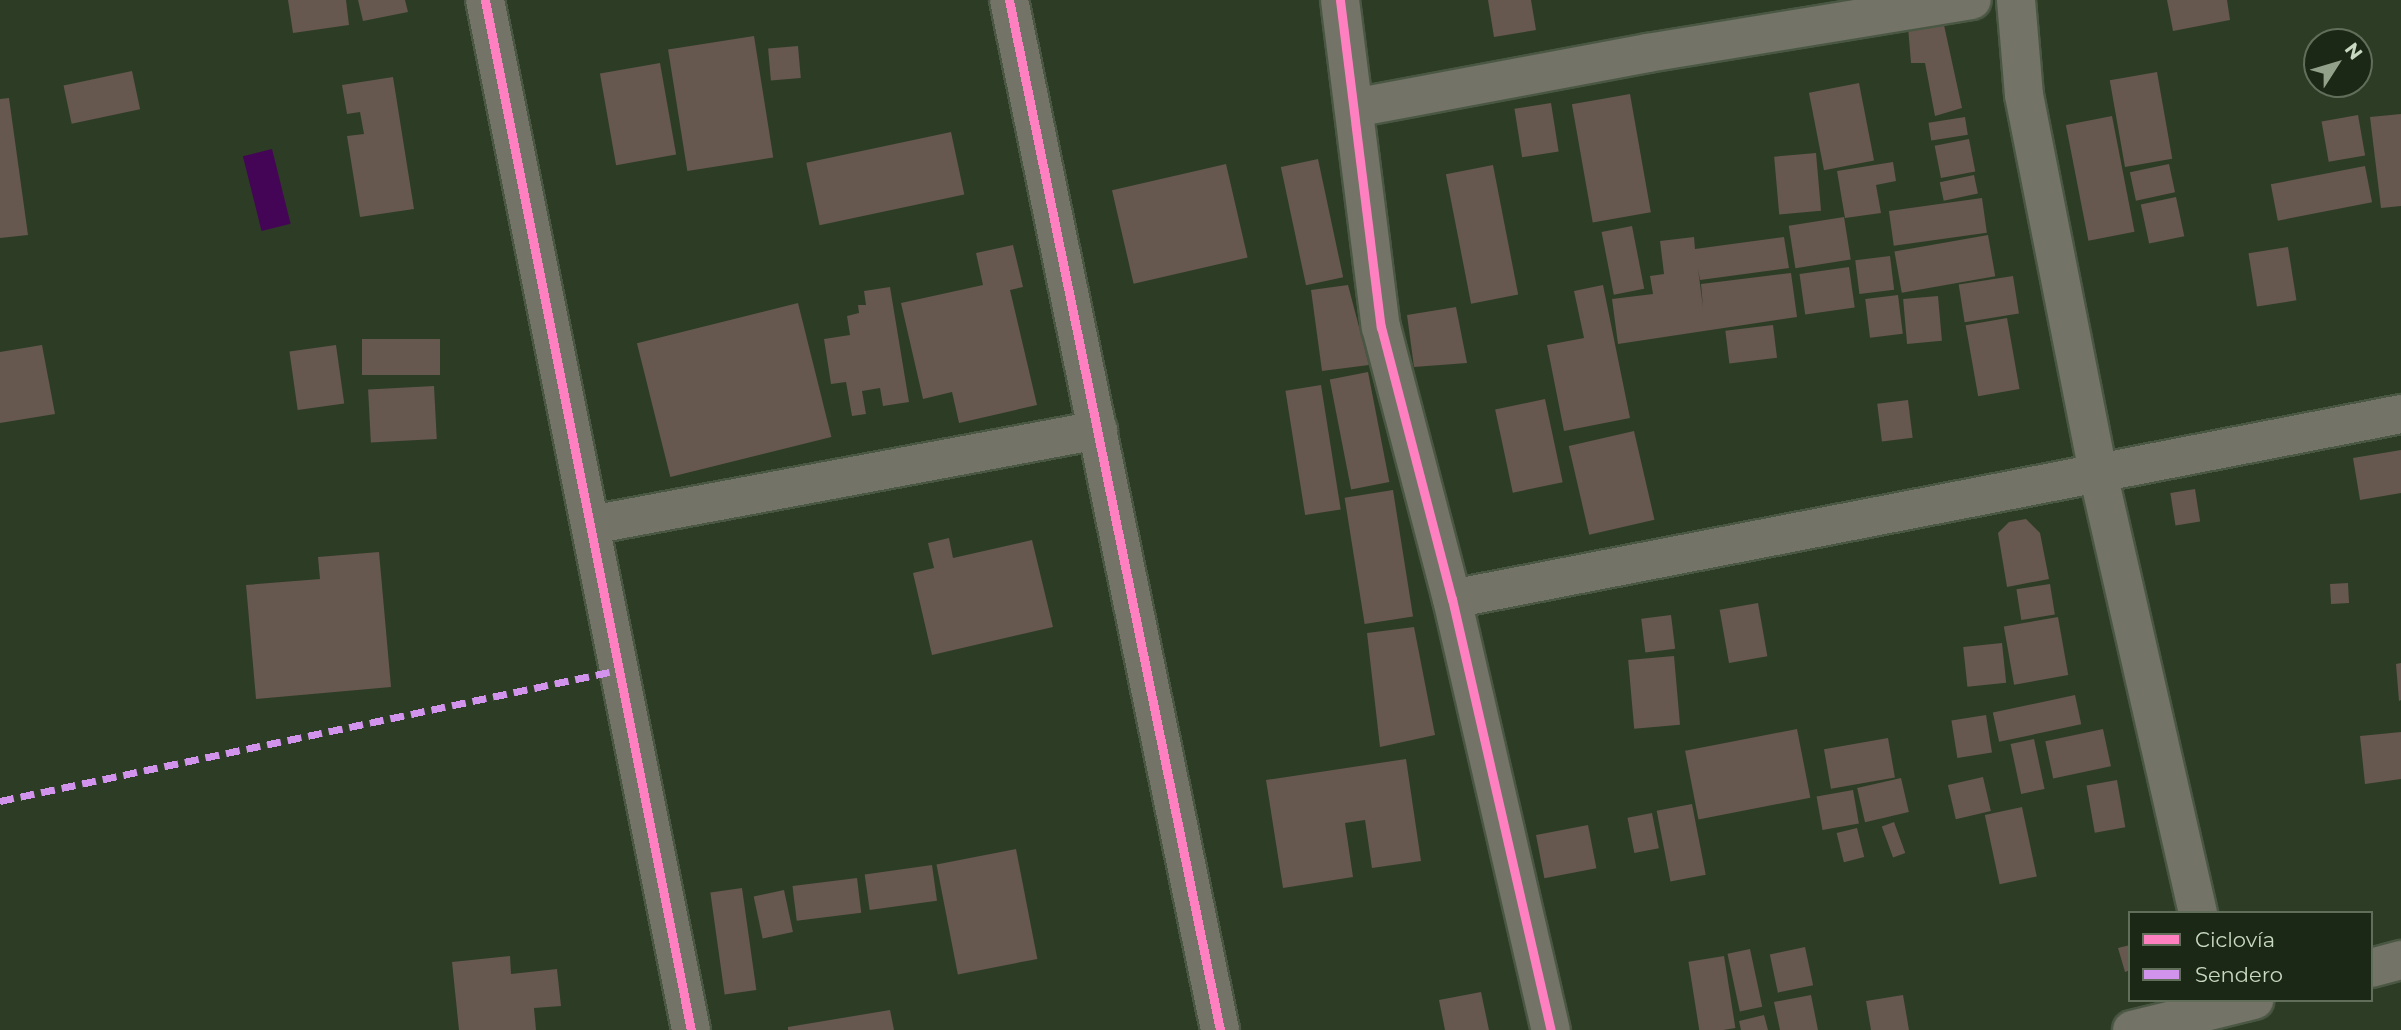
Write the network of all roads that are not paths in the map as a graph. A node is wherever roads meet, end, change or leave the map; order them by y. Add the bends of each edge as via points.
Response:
1 (485, 0) edge
2 (1009, 0) edge
3 (1340, 0) edge
4 (1972, 0) edge
5 (2017, 0) edge
6 (1354, 108) junction
7 (2401, 414) edge
8 (1098, 430) junction
9 (2098, 473) junction
10 (591, 525) junction
11 (1452, 600) junction
12 (2197, 911) edge
13 (2401, 960) edge
14 (2373, 967) edge
15 (2230, 1003) edge
16 (691, 1030) edge
17 (1220, 1030) edge
18 (1551, 1030) edge
19 (2132, 1030) edge

1 - 10 street
2 - 8 street
3 - 6 street
4 - 6 street via 1648,53
5 - 9 street via 2024,95
6 - 11 street via 1381,327
7 - 9 street
8 - 10 street
8 - 17 street
9 - 11 street
9 - 12 street
10 - 16 street
11 - 18 street
13 - 14 street
15 - 19 street

